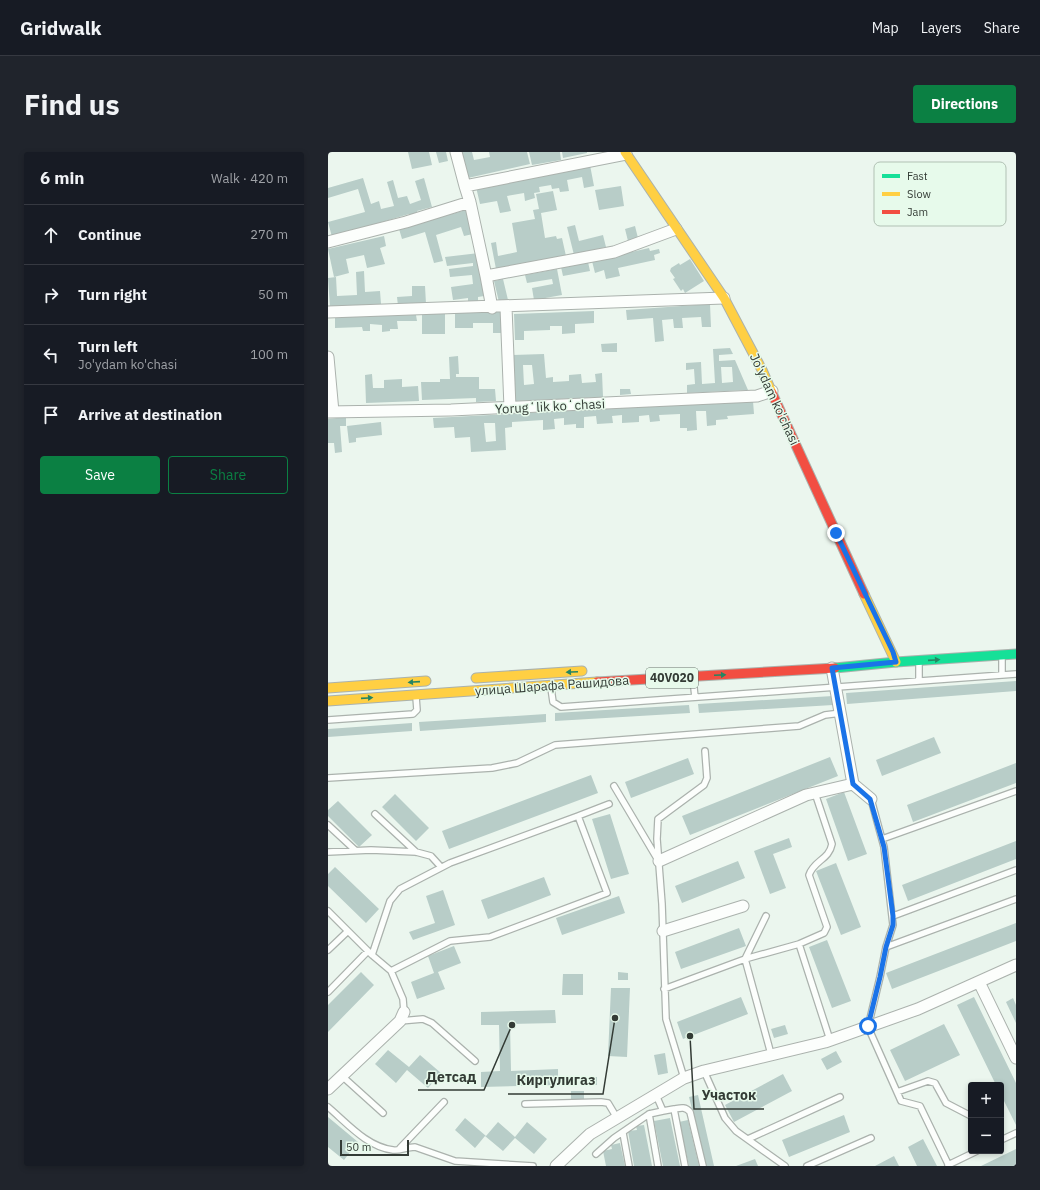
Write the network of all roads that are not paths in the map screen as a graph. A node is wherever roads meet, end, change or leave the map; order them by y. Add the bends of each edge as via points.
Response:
1 (456, 152) edge
2 (626, 153) edge
3 (465, 186) junction
4 (470, 202) junction
5 (676, 229) junction
6 (328, 242) edge
7 (486, 276) junction
8 (724, 298) junction
9 (506, 307) junction
10 (492, 308) junction
11 (328, 312) edge
12 (328, 357) edge
13 (772, 391) junction
14 (510, 408) junction
15 (331, 412) edge
16 (896, 652) junction
17 (878, 653) dead end
18 (1016, 654) edge
19 (1002, 655) junction
20 (919, 661) junction
21 (896, 662) junction
22 (832, 668) junction
23 (594, 670) dead end
24 (538, 673) junction
25 (1016, 674) edge
26 (1002, 675) junction
27 (692, 676) junction
28 (471, 678) dead end
29 (439, 680) dead end
30 (919, 681) junction
31 (550, 685) junction
32 (540, 686) junction
33 (836, 686) junction
34 (328, 688) edge
35 (416, 694) junction
36 (695, 697) junction
37 (328, 701) edge
38 (841, 713) junction
39 (328, 720) edge
40 (704, 751) dead end
41 (328, 778) edge
42 (853, 784) junction
43 (614, 786) dead end
44 (1016, 791) edge
45 (815, 793) junction
46 (870, 799) joint
47 (609, 804) dead end
48 (375, 814) dead end
49 (578, 816) junction
50 (328, 825) edge
51 (882, 839) junction
52 (354, 850) junction
53 (328, 852) edge
54 (416, 852) junction
55 (658, 861) junction
56 (441, 867) junction
57 (1016, 870) edge
58 (1016, 898) edge
59 (743, 906) dead end
60 (328, 912) edge
61 (766, 916) dead end
62 (893, 916) junction
63 (348, 931) junction
64 (663, 931) junction
65 (799, 944) junction
66 (886, 947) junction
67 (328, 950) edge
68 (370, 953) junction
69 (746, 959) junction
70 (1016, 965) edge
71 (391, 971) junction
72 (979, 982) junction
73 (664, 988) junction
74 (328, 992) edge
75 (402, 1016) junction
76 (868, 1026) junction
77 (830, 1040) junction
78 (771, 1054) junction
79 (1016, 1058) edge
80 (475, 1061) dead end
81 (704, 1071) junction
82 (342, 1076) junction
83 (684, 1078) junction
84 (328, 1089) edge
85 (897, 1092) junction
86 (656, 1095) junction
87 (840, 1097) dead end
88 (444, 1102) dead end
89 (525, 1104) dead end
90 (328, 1107) edge
91 (674, 1109) junction
92 (663, 1111) junction
93 (383, 1113) dead end
94 (649, 1114) junction
95 (968, 1114) edge
96 (617, 1118) junction
97 (623, 1133) junction
98 (1016, 1133) edge
99 (1004, 1134) edge
100 (1008, 1136) junction
101 (871, 1138) dead end
102 (1004, 1138) edge
103 (748, 1139) junction
104 (399, 1149) junction
105 (596, 1154) dead end
106 (971, 1154) edge
107 (949, 1165) edge
108 (533, 1166) edge
109 (556, 1166) edge
110 (629, 1166) edge
111 (658, 1166) edge
112 (685, 1166) edge
113 (703, 1166) edge
114 (785, 1166) edge
115 (807, 1166) edge

1 - 3 street
2 - 3 street
2 - 5 main road, Jo'ydam ko'chasi
3 - 4 street
4 - 6 street
4 - 7 street
5 - 7 street via 614,252
5 - 8 main road, Jo'ydam ko'chasi
7 - 10 street
8 - 9 street
8 - 13 main road, Jo'ydam ko'chasi
9 - 10 street
9 - 14 street
10 - 11 street
12 - 15 street
13 - 14 street, Yorugʻlik koʻchasi via 757,396
13 - 16 main road, Jo'ydam ko'chasi via 836,533
14 - 15 street, Yorugʻlik koʻchasi
16 - 17 main road
16 - 21 main road, Jo'ydam ko'chasi
18 - 19 main road, улица Шарафа Рашидова / 40V020
20 -> 19 main road, улица Шарафа Рашидова / 40V020
19 - 26 lane
20 - 21 main road, улица Шарафа Рашидова / 40V020
20 - 30 lane
21 - 22 main road, улица Шарафа Рашидова / 40V020
27 -> 22 main road, улица Шарафа Рашидова / 40V020
22 - 33 street
23 -> 24 main road
24 - 28 main road
24 - 32 main road
25 - 26 lane
26 - 30 lane
27 - 31 main road, улица Шарафа Рашидова / 40V020
27 - 36 lane
29 -> 34 main road
30 - 33 lane
31 - 32 main road, улица Шарафа Рашидова / 40V020
31 - 36 lane via 553,702 561,706
32 - 35 main road, улица Шарафа Рашидова / 40V020
33 - 36 lane
33 - 38 street
37 -> 35 main road, улица Шарафа Рашидова / 40V020
35 - 39 lane via 417,710 413,714
38 - 41 lane via 825,715 799,726 556,745 517,763 492,768
38 - 42 street
40 - 55 lane via 707,778 704,785 658,819
42 - 45 street
42 - 46 street
43 - 55 lane
44 - 51 lane
45 - 55 street
45 - 65 lane via 832,844 830,852 811,868 809,875 827,927 824,933
46 - 51 lane
47 - 49 lane
48 - 54 lane
49 - 56 lane
49 - 71 lane via 607,893 490,937 450,941
50 - 52 lane
51 - 62 lane
52 - 53 lane
52 - 54 lane
54 - 56 lane via 431,856
55 - 64 lane
56 - 68 lane via 400,888 390,901
57 - 62 lane
58 - 66 lane
59 - 64 street
60 - 63 lane
61 - 69 lane
62 - 66 lane
63 - 67 lane
63 - 68 lane
64 - 73 lane
65 - 69 lane
65 - 77 lane
66 - 76 lane
68 - 71 lane
68 - 74 lane
69 - 73 lane
69 - 78 lane
70 - 72 street
71 - 75 lane via 404,999
72 - 76 street via 918,1009
72 - 79 street
73 - 83 lane via 666,1019
75 - 80 lane via 432,1022
75 - 82 street
76 - 77 street
76 - 85 lane
77 - 78 street
78 - 81 street
81 - 83 street
81 - 103 lane via 725,1118 736,1131
82 - 84 street
82 - 93 lane
83 - 86 street
85 - 95 lane via 928,1082 935,1083 946,1103
85 - 107 lane via 901,1101 920,1106
86 - 92 lane
86 - 96 street
87 - 103 lane
88 - 104 lane
89 - 96 lane via 608,1103
90 - 104 lane via 369,1142 393,1150
91 - 92 lane
91 - 112 lane
91 - 113 lane via 683,1107 690,1112
92 - 94 lane
94 - 97 lane
94 - 111 lane
96 - 109 street via 590,1134
97 - 105 lane
97 - 110 lane
98 - 100 lane
99 - 100 lane
100 - 102 lane
101 - 115 lane
103 - 114 lane
104 - 108 lane via 415,1147 456,1161
106 - 107 lane

